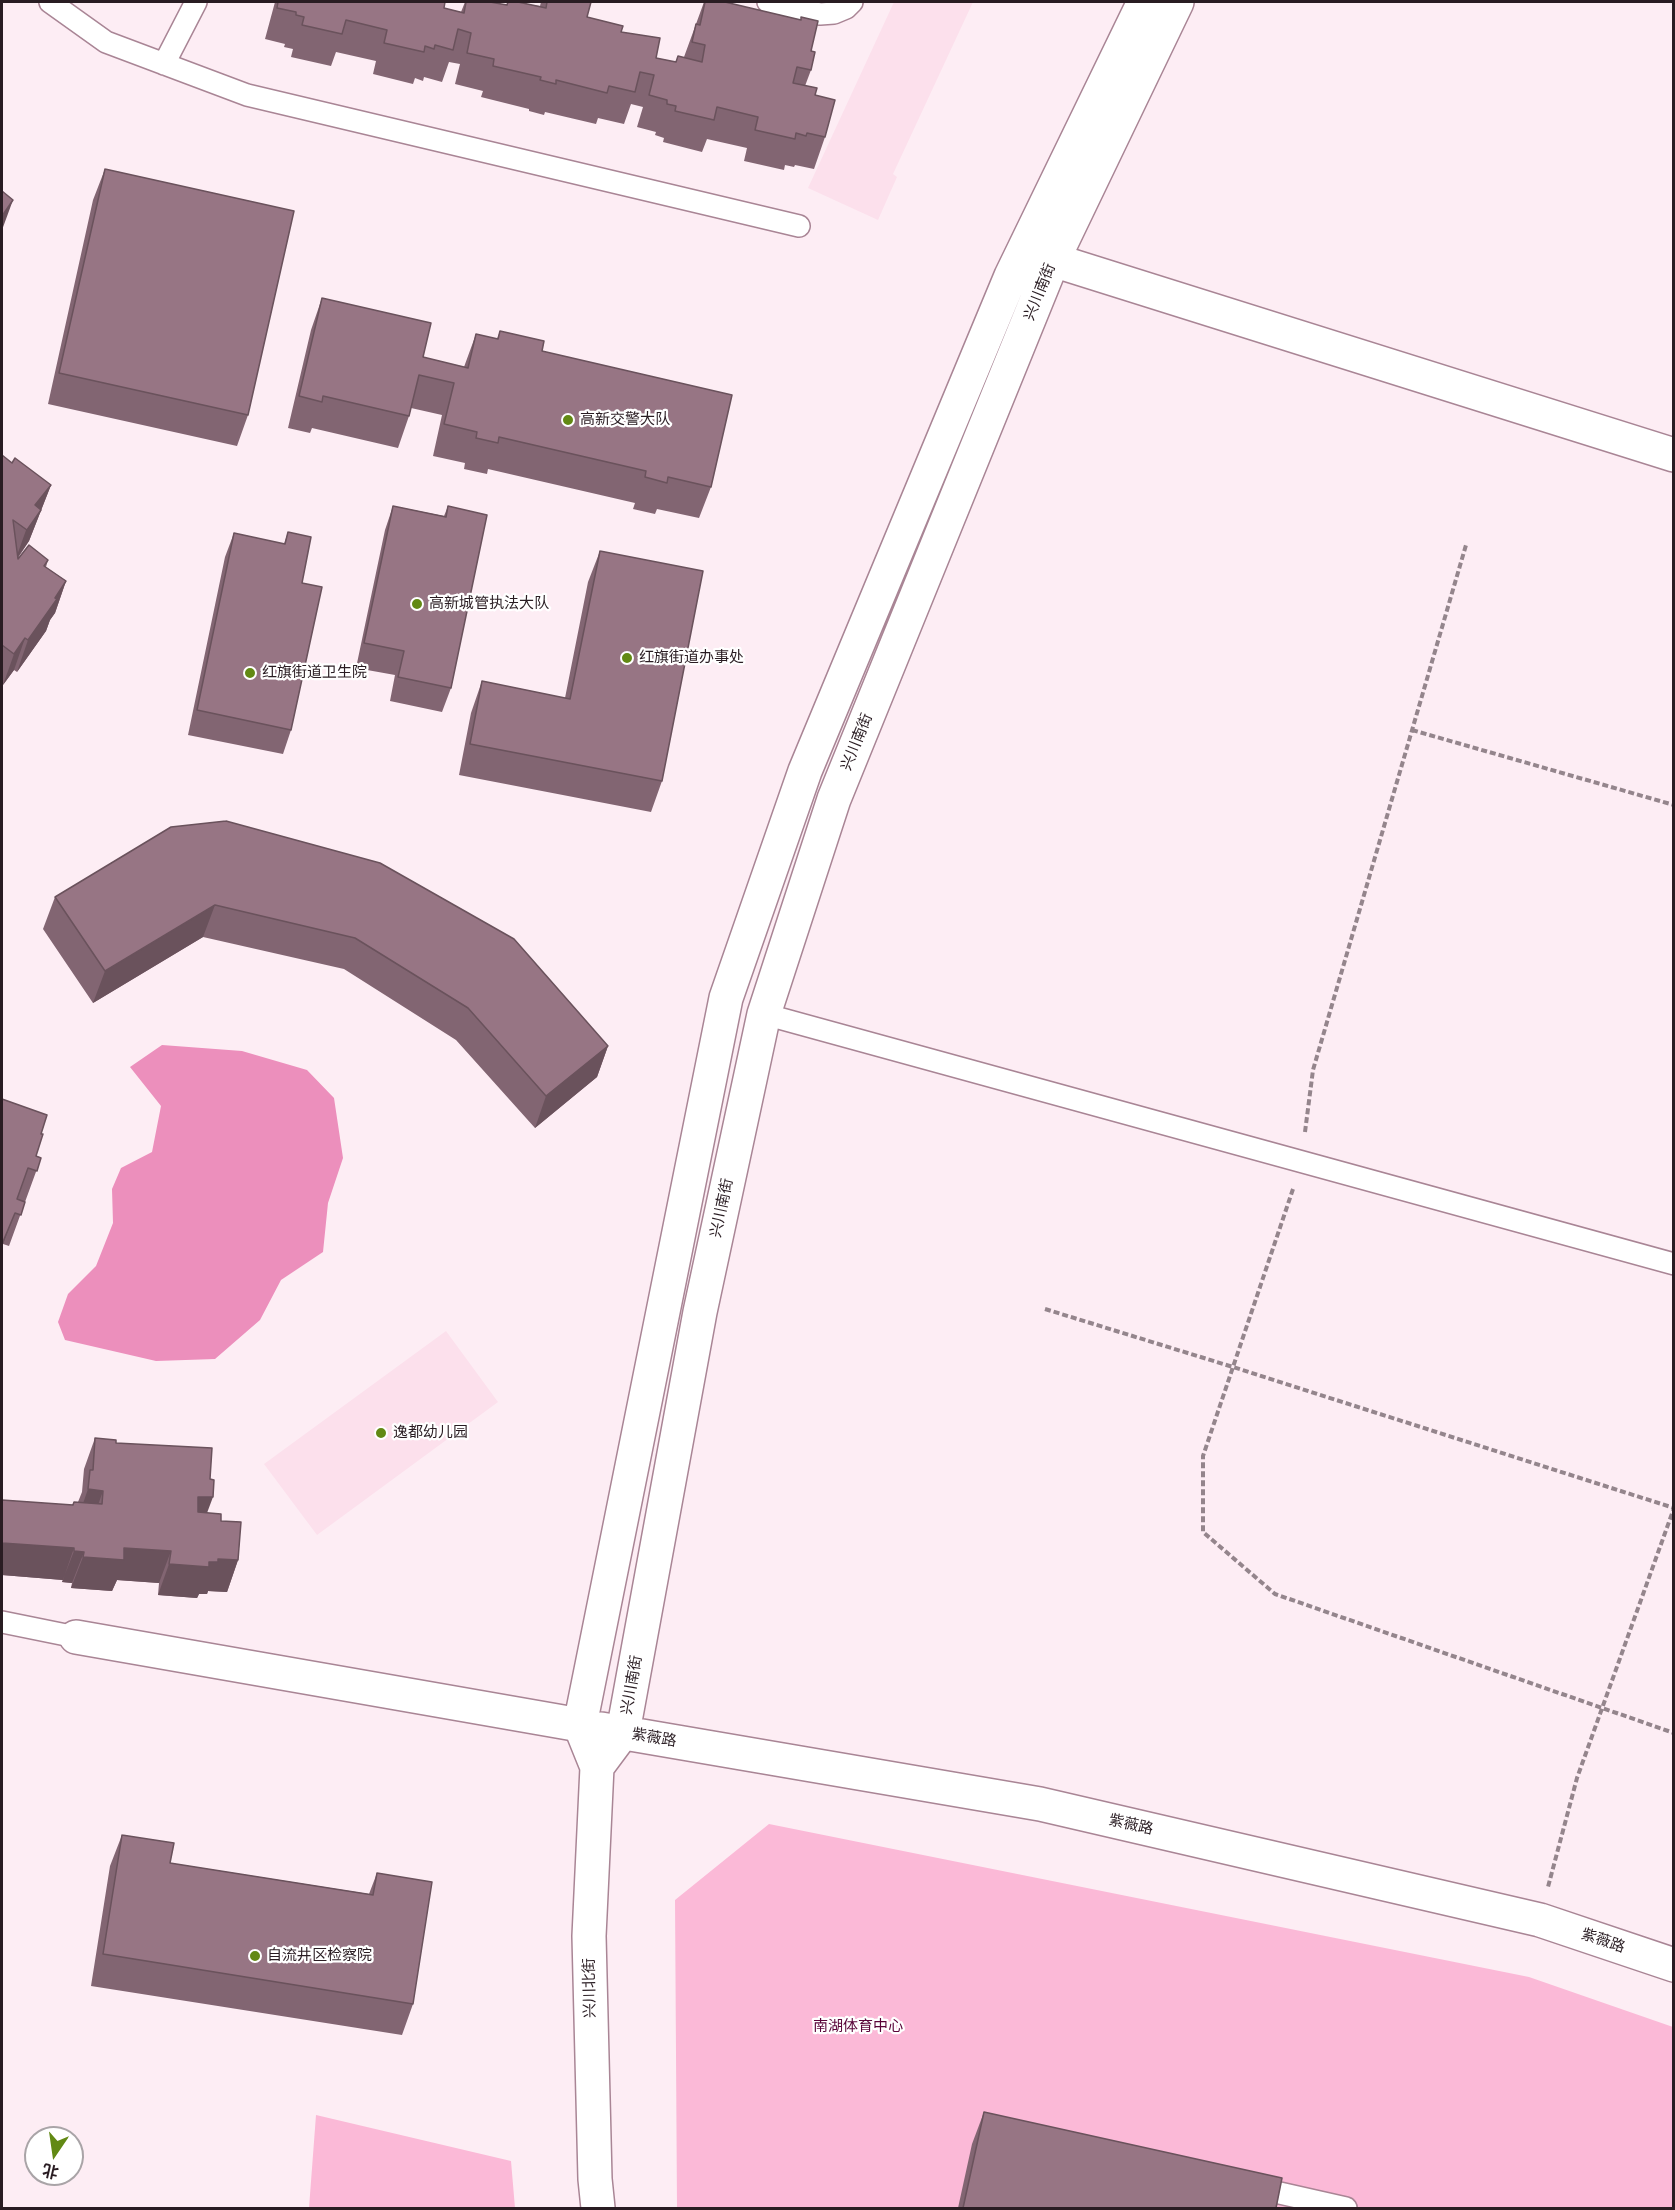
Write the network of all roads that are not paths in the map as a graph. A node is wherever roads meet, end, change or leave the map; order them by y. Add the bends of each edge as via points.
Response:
1 (50, 2) edge
2 (196, 2) edge
3 (768, 2) edge
4 (852, 2) edge
5 (1144, 2) edge
6 (1177, 2) edge
7 (164, 64) junction
8 (800, 226) dead end
9 (1053, 260) junction
10 (1674, 455) edge
11 (764, 1014) junction
12 (1674, 1264) edge
13 (2, 1622) edge
14 (76, 1637) joint
15 (580, 1725) junction
16 (623, 1732) junction
17 (597, 1767) junction
18 (1674, 1965) edge
19 (1230, 2181) edge
20 (1298, 2203) edge
21 (598, 2208) edge
22 (1346, 2208) edge

1 - 7 lane via 106,42
2 - 7 lane
3 - 4 lane via 820,14 834,13
5 - 15 street, 兴川南街 via 1007,287 805,771 726,998
6 - 9 street, 兴川南街
7 - 8 lane via 247,95
9 - 10 street
9 - 11 street, 兴川南街 via 834,799
11 - 12 lane
11 - 16 street, 兴川南街 via 700,1312
13 - 14 lane
14 - 15 street, 紫薇路
15 - 16 street, 紫薇路
15 - 17 street
16 - 17 street, 兴川南街
16 - 18 street, 紫薇路 via 1040,1804 1540,1920
17 - 21 street, 兴川北街 via 589,1936
19 - 20 lane
20 - 22 lane

